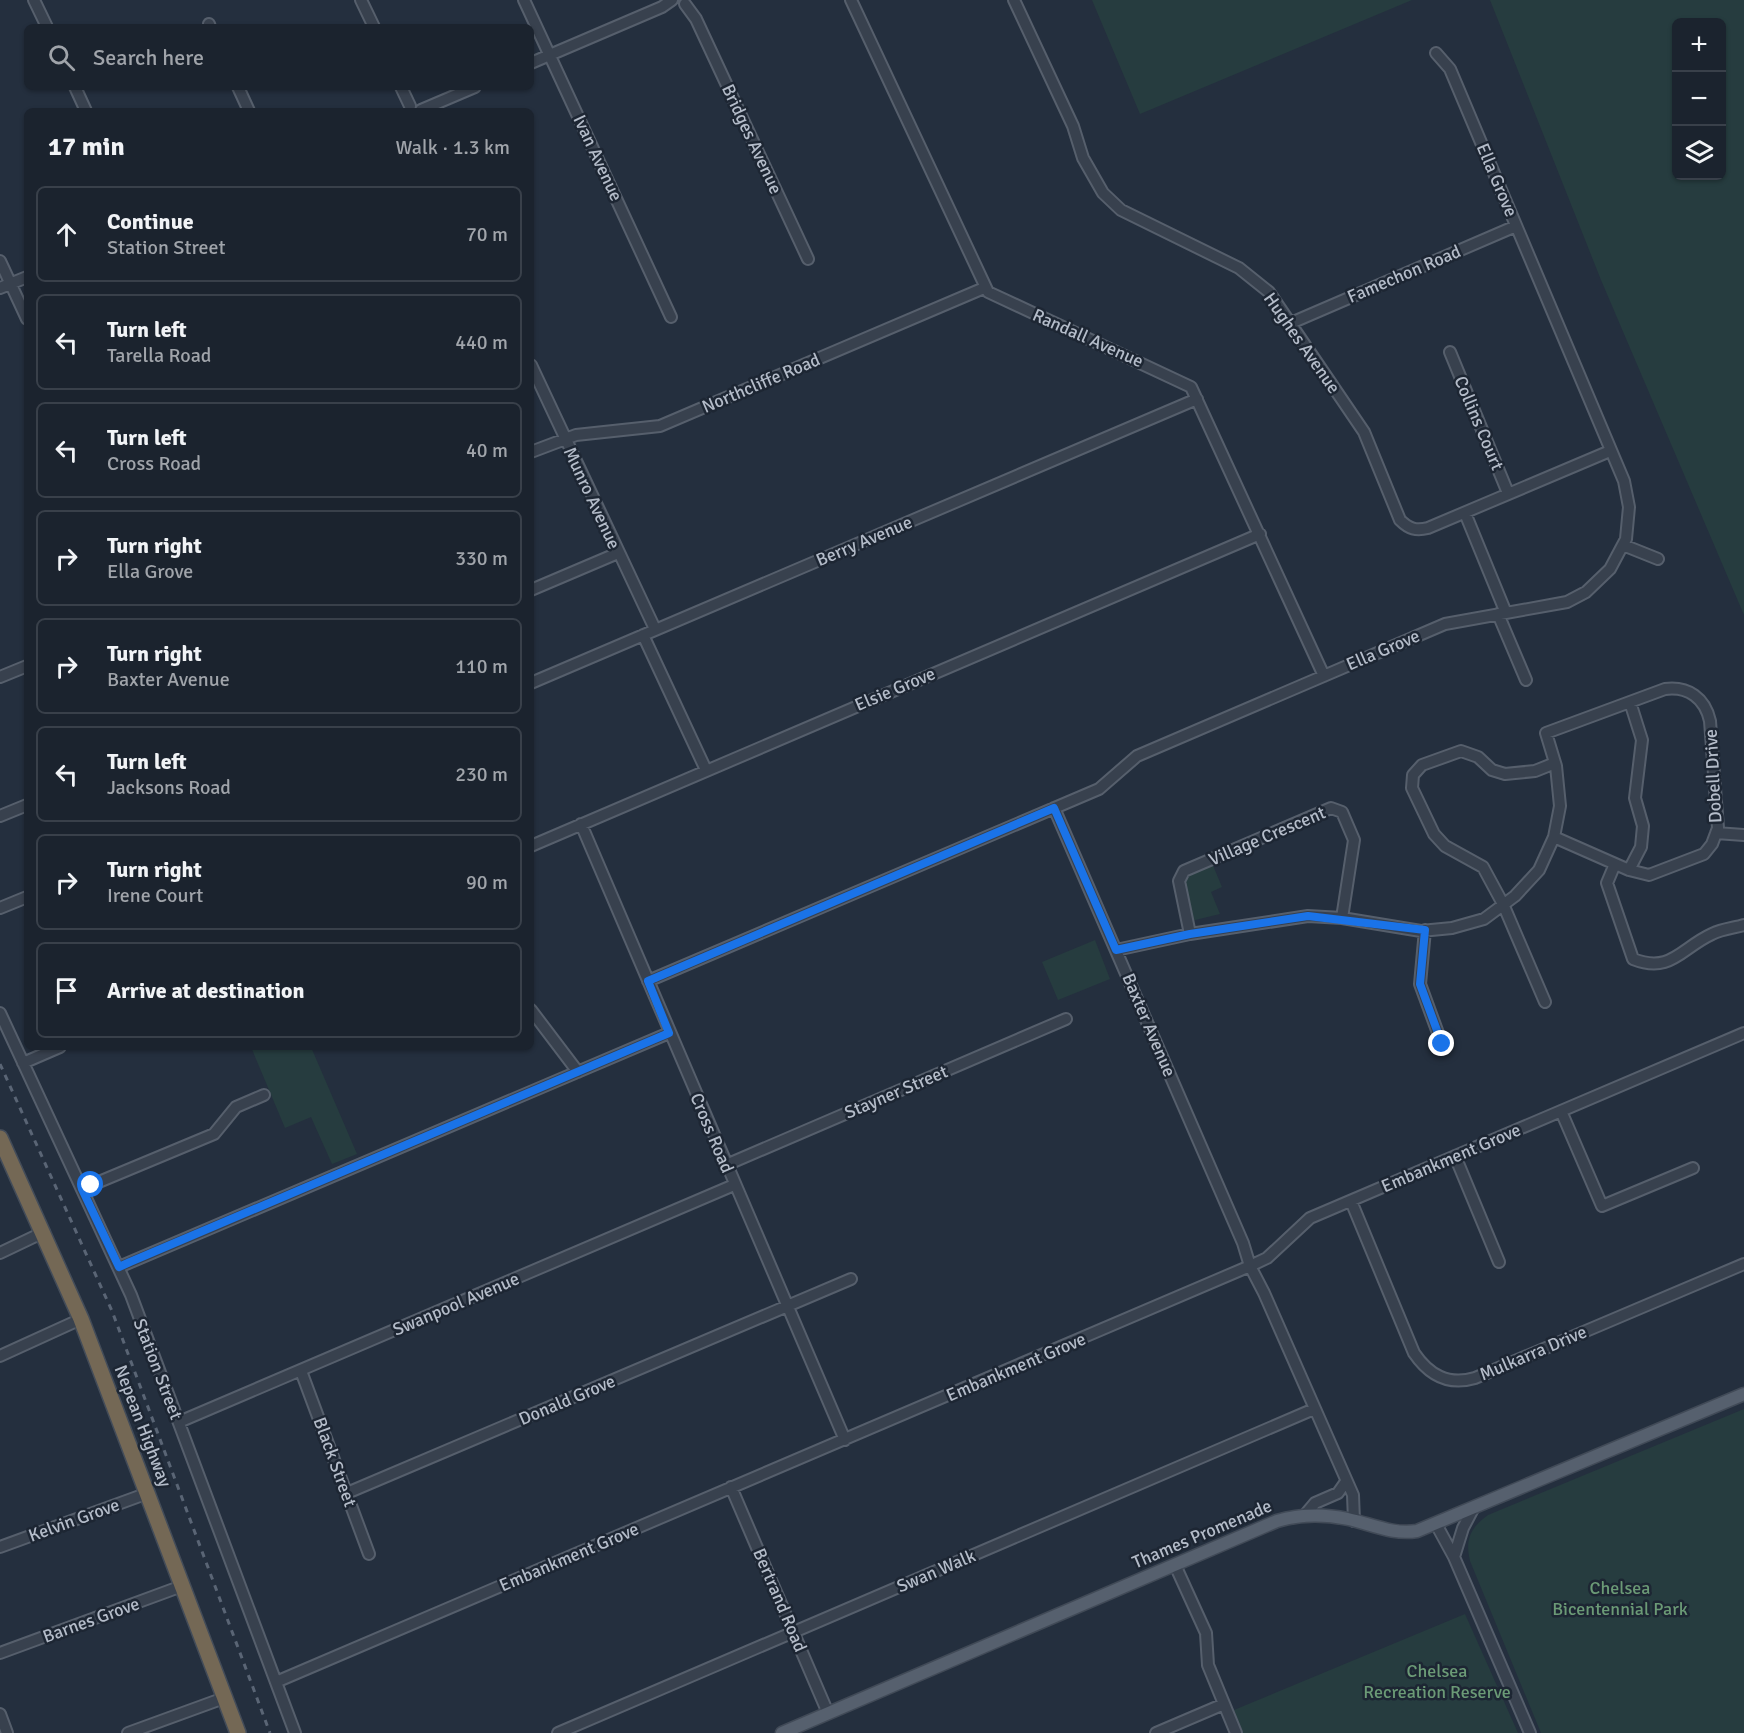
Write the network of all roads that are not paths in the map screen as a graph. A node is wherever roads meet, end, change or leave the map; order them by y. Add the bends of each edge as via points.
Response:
1 (34, 0) edge
2 (361, 0) edge
3 (524, 0) edge
4 (851, 0) edge
5 (1014, 0) edge
6 (684, 1) edge
7 (46, 24) edge
8 (373, 24) edge
9 (1436, 53) dead end
10 (550, 55) junction
11 (534, 62) edge
12 (76, 90) edge
13 (239, 90) edge
14 (403, 90) edge
15 (467, 90) edge
16 (85, 108) edge
17 (248, 108) edge
18 (414, 108) edge
19 (420, 108) edge
20 (1516, 226) junction
21 (808, 259) dead end
22 (0, 261) edge
23 (24, 278) edge
24 (5, 286) edge
25 (984, 288) junction
26 (24, 315) edge
27 (671, 317) dead end
28 (1291, 323) junction
29 (1449, 352) dead end
30 (534, 372) edge
31 (1197, 399) junction
32 (564, 438) junction
33 (534, 451) edge
34 (1610, 451) junction
35 (1508, 493) junction
36 (1465, 513) junction
37 (1260, 534) junction
38 (1623, 545) junction
39 (618, 554) junction
40 (1658, 559) dead end
41 (534, 589) edge
42 (1502, 613) junction
43 (655, 629) junction
44 (643, 635) junction
45 (24, 667) edge
46 (1324, 676) junction
47 (0, 677) edge
48 (1526, 680) dead end
49 (534, 682) edge
50 (1630, 702) junction
51 (1555, 762) junction
52 (706, 770) junction
53 (24, 806) edge
54 (1054, 808) junction
55 (0, 816) edge
56 (581, 824) junction
57 (1716, 833) junction
58 (1744, 835) edge
59 (1554, 837) junction
60 (534, 845) edge
61 (1615, 864) junction
62 (1629, 870) junction
63 (24, 898) edge
64 (1503, 904) junction
65 (0, 908) edge
66 (1342, 918) junction
67 (1744, 925) edge
68 (1425, 930) junction
69 (1190, 934) junction
70 (1118, 954) junction
71 (648, 981) junction
72 (1545, 1002) dead end
73 (0, 1013) edge
74 (534, 1014) edge
75 (1066, 1019) dead end
76 (669, 1033) junction
77 (1744, 1033) edge
78 (1442, 1044) dead end
79 (53, 1050) edge
80 (23, 1062) junction
81 (578, 1072) junction
82 (264, 1095) dead end
83 (1561, 1111) junction
84 (0, 1138) edge
85 (1455, 1156) junction
86 (726, 1165) junction
87 (1693, 1168) dead end
88 (734, 1185) junction
89 (82, 1189) junction
90 (1351, 1201) junction
91 (44, 1232) junction
92 (0, 1253) edge
93 (1499, 1262) dead end
94 (1744, 1264) edge
95 (1253, 1265) junction
96 (119, 1267) junction
97 (851, 1279) dead end
98 (787, 1306) junction
99 (81, 1319) junction
100 (0, 1356) edge
101 (301, 1371) junction
102 (1744, 1394) edge
103 (1314, 1409) junction
104 (178, 1422) junction
105 (845, 1440) junction
106 (1345, 1483) junction
107 (731, 1487) junction
108 (148, 1493) junction
109 (347, 1493) junction
110 (1473, 1509) junction
111 (1304, 1516) junction
112 (1350, 1520) junction
113 (1439, 1523) junction
114 (0, 1547) edge
115 (369, 1554) dead end
116 (1454, 1557) junction
117 (1175, 1565) junction
118 (182, 1586) junction
119 (793, 1632) junction
120 (0, 1653) edge
121 (276, 1682) junction
122 (224, 1698) junction
123 (1224, 1704) junction
124 (828, 1713) junction
125 (0, 1714) edge
126 (804, 1729) edge
127 (7, 1733) edge
128 (128, 1733) edge
129 (238, 1733) edge
130 (295, 1733) edge
131 (558, 1733) edge
132 (782, 1733) edge
133 (1156, 1733) edge
134 (1236, 1733) edge
135 (1530, 1733) edge

1 - 7 street
2 - 8 street
3 - 10 street, Ivan Avenue
4 - 25 street
5 - 28 street, Hughes Avenue via 1073,126 1080,152 1108,198 1129,215 1239,268 1269,292
6 - 10 street
6 - 21 street, Bridges Avenue via 696,19
9 - 20 street, Ella Grove via 1450,69
10 - 11 street
10 - 27 street, Ivan Avenue
12 - 16 street
13 - 17 street
14 - 18 street
15 - 19 street
20 - 28 street, Famechon Road
20 - 34 street, Ella Grove
22 - 24 street
23 - 24 street
24 - 26 street
25 - 31 street, Randall Avenue via 993,296 1185,382
25 - 32 street, Northcliffe Road via 660,426
28 - 36 street, Hughes Avenue via 1364,432 1400,520 1419,531
29 - 35 street, Collins Court
30 - 32 street, Munro Avenue
31 - 37 street, Randall Avenue
31 - 43 street, Berry Avenue
32 - 33 street, Northcliffe Road
32 - 39 street, Munro Avenue
34 - 35 street, Hughes Avenue
34 - 38 street, Ella Grove via 1624,481 1629,507
35 - 36 street, Hughes Avenue
36 - 42 street
37 - 46 street, Randall Avenue
37 - 52 street, Elsie Grove
38 - 40 street
38 - 42 street, Ella Grove via 1610,569 1586,592 1567,602
39 - 41 street
39 - 43 street, Munro Avenue
42 - 46 street, Ella Grove via 1445,624
42 - 48 street
43 - 44 street, Berry Avenue
44 - 49 street, Berry Avenue
44 - 52 street
45 - 47 street
46 - 54 street, Ella Grove via 1137,756 1099,789
50 - 51 street, Dobell Drive via 1546,733
50 - 57 street, Dobell Drive via 1677,688 1693,694 1704,705 1711,724
50 - 62 street via 1642,740 1635,798 1644,826 1641,848
51 - 59 street via 1560,806
51 - 64 street via 1535,771 1505,774 1461,751 1422,765 1413,775 1412,788 1434,834 1445,846 1483,867
52 - 56 street, Elsie Grove
53 - 55 street
54 - 70 street, Baxter Avenue
54 - 71 street, Ella Grove
56 - 60 street, Elsie Grove
56 - 71 street, Cross Road
57 - 58 street
57 - 62 street, Dobell Drive via 1704,854 1649,875
59 - 61 street, Dobell Drive
59 - 64 street via 1539,870
61 - 62 street, Dobell Drive
61 - 67 street via 1607,883 1633,959 1650,965 1664,963 1712,934
63 - 65 street
64 - 68 street via 1484,919
64 - 72 street
66 - 68 street
66 - 69 street via 1308,916
66 - 69 street, Village Crescent via 1354,840 1342,812 1331,808 1184,871 1179,881
68 - 78 street via 1420,984
69 - 70 street
70 - 95 street, Baxter Avenue
71 - 76 street, Cross Road
73 - 80 street, Station Street
74 - 81 street
75 - 86 street, Stayner Street
76 - 81 street
76 - 86 street, Cross Road
77 - 83 street, Embankment Grove
79 - 80 street
80 - 89 street, Station Street
81 - 96 street
82 - 89 street via 236,1107 214,1134
83 - 85 street, Embankment Grove
83 - 87 street via 1602,1206
84 - 91 highway, Nepean Highway
85 - 90 street, Embankment Grove
85 - 93 street
86 - 88 street, Cross Road
88 - 98 street, Cross Road
88 - 101 street, Swanpool Avenue
89 - 96 street, Station Street
90 - 94 street, Mulkarra Drive via 1414,1353 1424,1367 1450,1381 1475,1378
90 - 95 street, Embankment Grove via 1311,1218 1267,1258
91 - 92 street
91 - 99 highway, Nepean Highway
95 - 103 street, Baxter Avenue
95 - 105 street, Embankment Grove
96 - 104 street, Station Street
97 - 98 street, Donald Grove
98 - 105 street, Cross Road
98 - 109 street, Donald Grove
99 - 100 street
99 - 108 highway, Nepean Highway
101 - 104 street, Swanpool Avenue
101 - 109 street, Black Street
102 - 110 main road, Thames Promenade
103 - 106 street, Baxter Avenue
103 - 119 street, Swan Walk
104 - 121 street, Station Street
105 - 107 street, Embankment Grove
106 - 111 street via 1339,1492 1314,1503
106 - 112 street, Baxter Avenue via 1354,1500
107 - 119 street, Bertrand Road
107 - 121 street, Embankment Grove
108 - 114 street, Kelvin Grove
108 - 118 highway, Nepean Highway
109 - 115 street, Black Street
110 - 113 main road, Thames Promenade
110 - 116 street
111 - 112 main road, Thames Promenade
111 - 117 main road, Thames Promenade via 1273,1523
112 - 113 main road, Thames Promenade via 1401,1532
113 - 116 street
116 - 135 street
117 - 123 street via 1206,1633 1208,1665
117 - 124 main road, Thames Promenade
118 - 120 street, Barnes Grove
118 - 122 highway, Nepean Highway
119 - 124 street, Bertrand Road
119 - 131 street, Swan Walk
121 - 130 street, Station Street
122 - 128 street
122 - 129 highway, Nepean Highway
123 - 133 street
123 - 134 street
124 - 126 main road, Thames Promenade
125 - 127 street
126 - 132 main road, Thames Promenade

